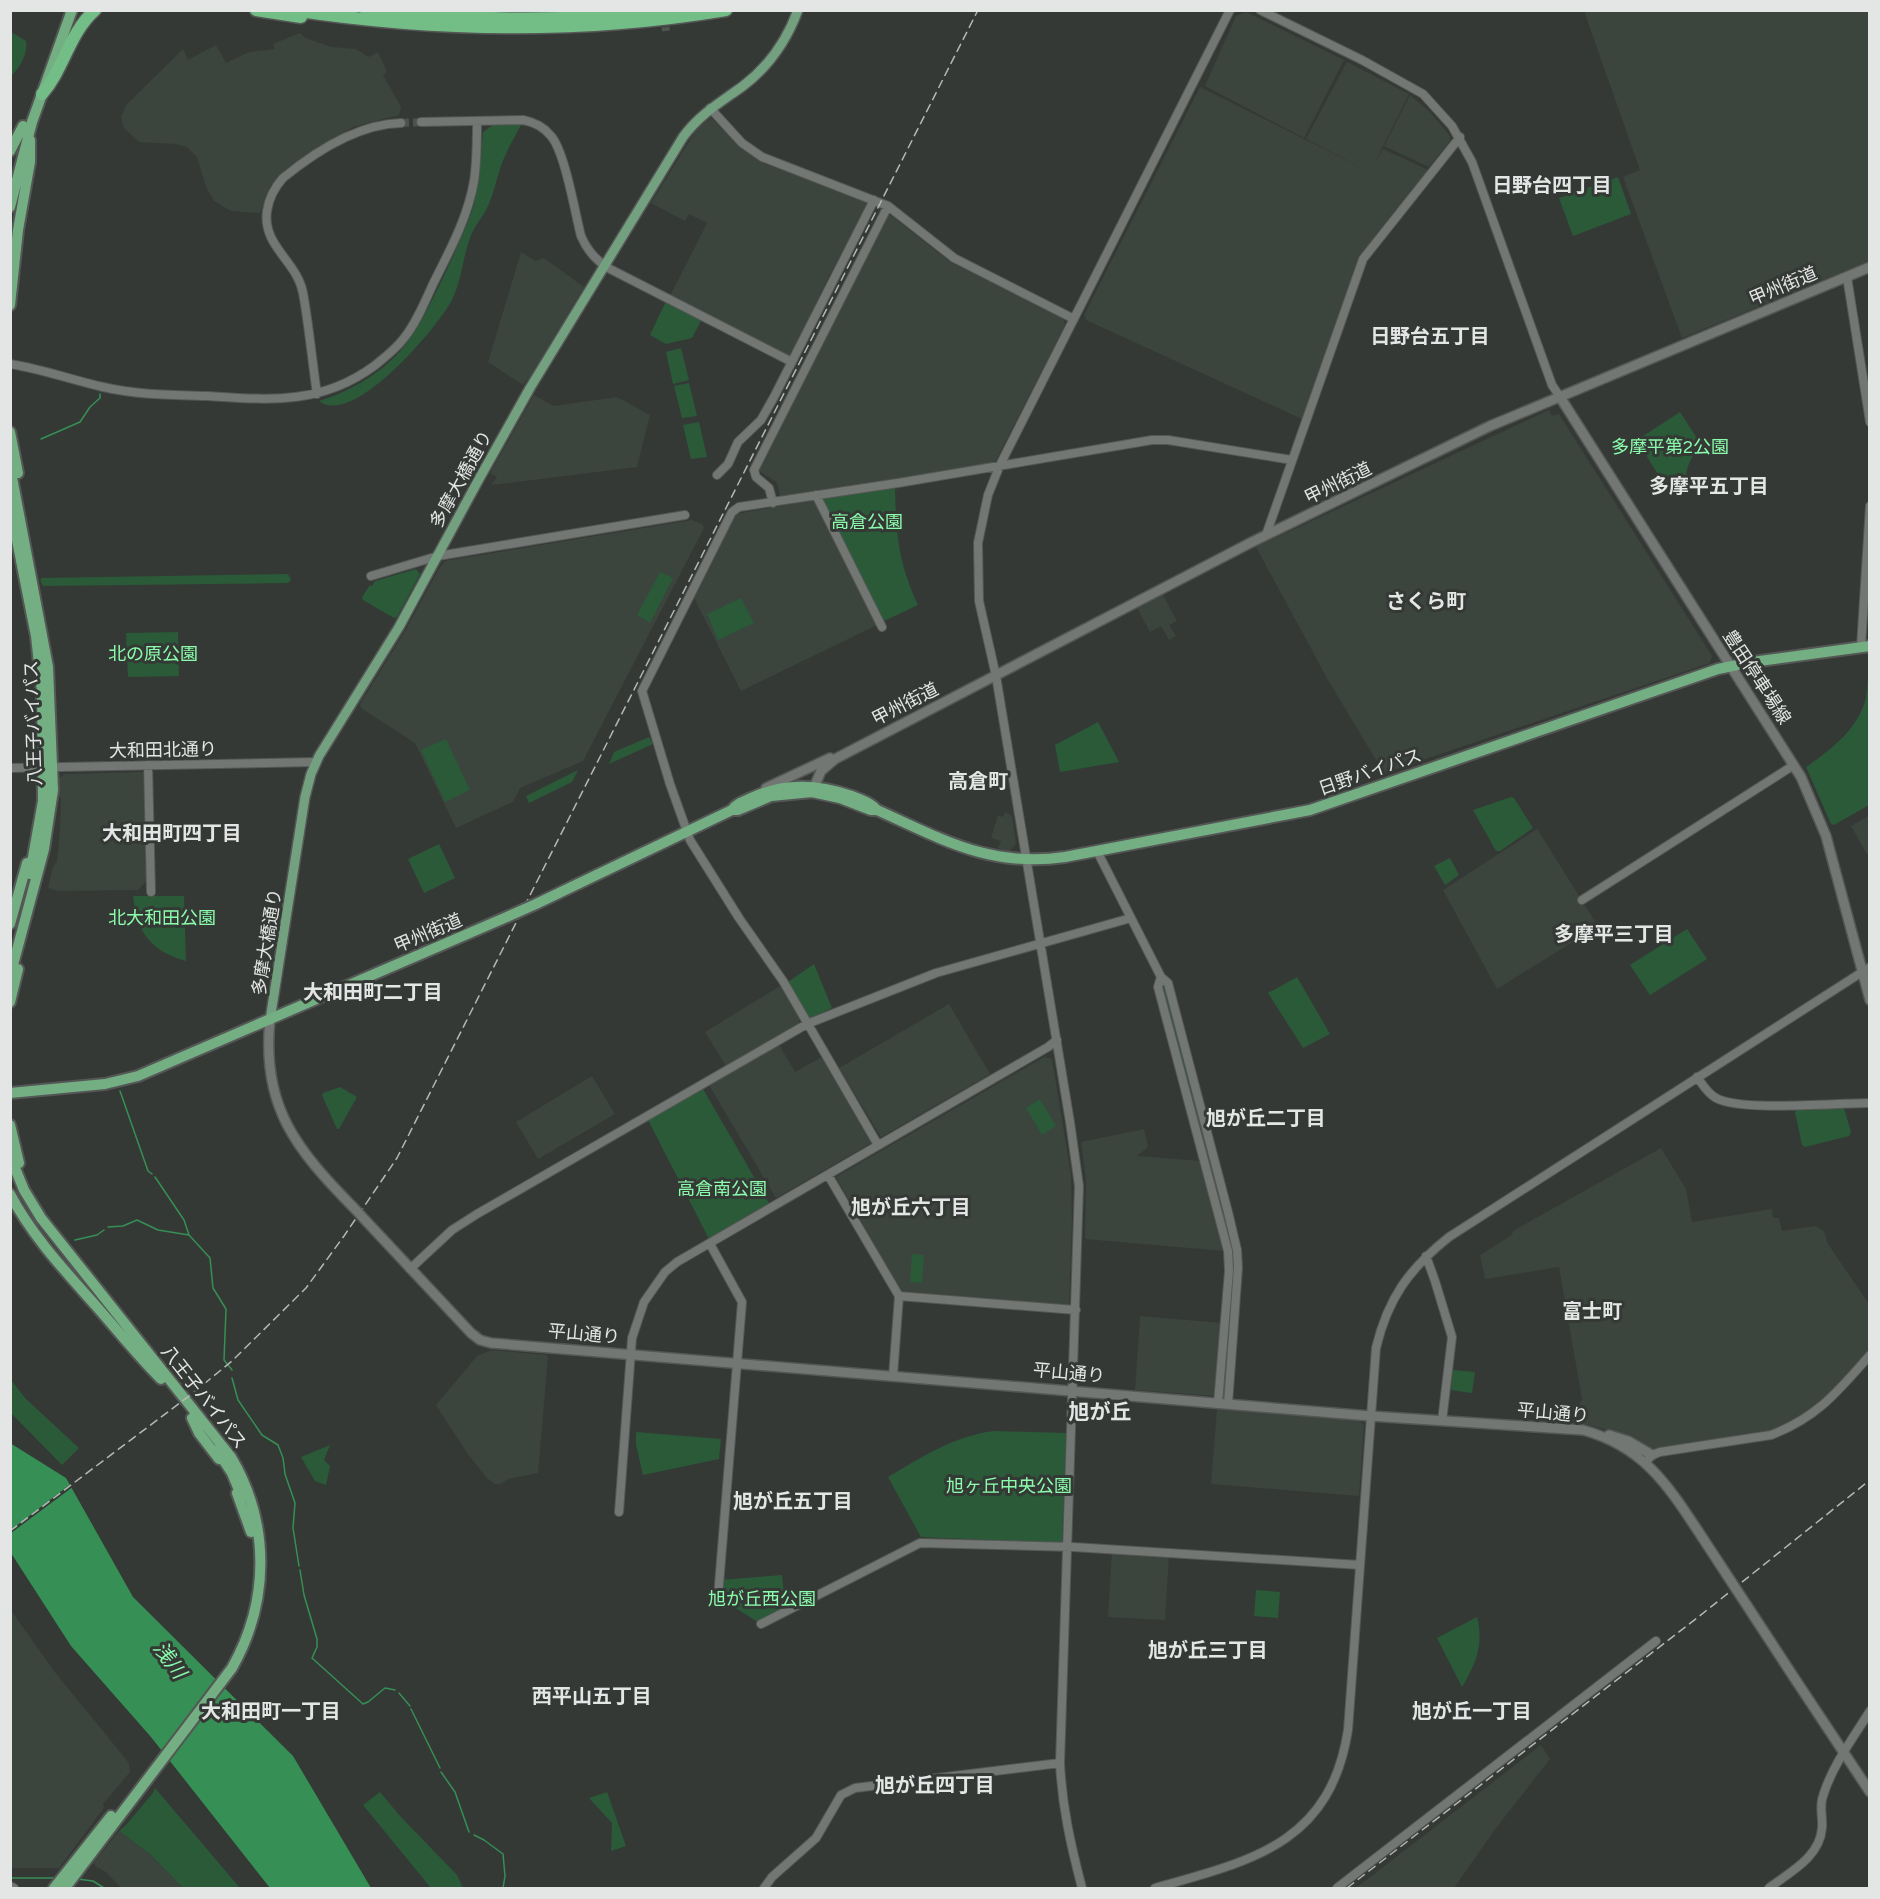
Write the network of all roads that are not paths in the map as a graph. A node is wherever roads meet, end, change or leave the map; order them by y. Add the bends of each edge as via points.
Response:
1 (64, 10) edge
2 (72, 10) edge
3 (95, 10) edge
4 (256, 10) edge
5 (293, 10) edge
6 (366, 10) edge
7 (665, 10) edge
8 (726, 10) edge
9 (798, 10) edge
10 (1230, 10) edge
11 (1260, 10) edge
12 (434, 21) junction
13 (410, 24) junction
14 (545, 24) junction
15 (42, 94) junction
16 (710, 108) junction
17 (421, 122) tunnel mouth
18 (477, 122) junction
19 (401, 123) tunnel mouth
20 (28, 124) junction
21 (1460, 137) junction
22 (10, 151) edge
23 (30, 162) junction
24 (10, 174) edge
25 (874, 200) junction
26 (888, 206) junction
27 (10, 209) edge
28 (604, 266) junction
29 (1869, 267) edge
30 (1847, 277) junction
31 (10, 305) edge
32 (1074, 319) junction
33 (792, 362) junction
34 (10, 364) edge
35 (316, 394) junction
36 (1560, 397) junction
37 (1869, 422) edge
38 (10, 432) edge
39 (1292, 460) junction
40 (1000, 465) junction
41 (10, 467) edge
42 (717, 475) dead end
43 (816, 495) junction
44 (773, 503) junction
45 (10, 505) edge
46 (1869, 506) edge
47 (685, 515) dead end
48 (10, 516) edge
49 (14, 527) junction
50 (24, 533) junction
51 (1266, 535) junction
52 (438, 556) junction
53 (371, 576) dead end
54 (882, 627) dead end
55 (1865, 646) edge
56 (1730, 666) junction
57 (996, 676) junction
58 (835, 759) junction
59 (316, 762) junction
60 (148, 765) junction
61 (1794, 765) junction
62 (48, 767) junction
63 (10, 768) edge
64 (813, 789) junction
65 (52, 802) junction
66 (742, 802) junction
67 (732, 810) junction
68 (40, 824) junction
69 (686, 833) junction
70 (1097, 851) junction
71 (1027, 860) junction
72 (151, 892) dead end
73 (1582, 900) dead end
74 (26, 903) junction
75 (1131, 918) junction
76 (10, 924) edge
77 (1040, 943) junction
78 (10, 947) edge
79 (1866, 969) edge
80 (10, 976) edge
81 (1869, 1000) edge
82 (10, 1002) edge
83 (270, 1020) junction
84 (807, 1024) junction
85 (1057, 1040) junction
86 (1697, 1077) junction
87 (10, 1093) edge
88 (1869, 1103) edge
89 (10, 1125) edge
90 (878, 1145) junction
91 (11, 1159) edge
92 (828, 1175) junction
93 (10, 1178) edge
94 (10, 1194) edge
95 (710, 1244) junction
96 (1426, 1256) junction
97 (410, 1269) junction
98 (899, 1296) junction
99 (1076, 1310) junction
100 (630, 1354) junction
101 (1869, 1355) edge
102 (738, 1363) junction
103 (892, 1376) junction
104 (164, 1378) junction
105 (1073, 1390) junction
106 (1222, 1403) junction
107 (1370, 1416) junction
108 (1442, 1421) junction
109 (1649, 1458) junction
110 (619, 1512) dead end
111 (255, 1539) junction
112 (1068, 1547) junction
113 (1360, 1565) junction
114 (718, 1597) dead end
115 (761, 1624) dead end
116 (1656, 1641) dead end
117 (1869, 1712) edge
118 (1843, 1752) junction
119 (1060, 1763) junction
120 (1869, 1792) edge
121 (65, 1881) edge
122 (764, 1888) edge
123 (1082, 1888) edge
124 (1155, 1888) edge
125 (1337, 1888) edge
126 (1769, 1888) edge

1 - 20 highway
2 - 15 highway
3 - 15 highway via 82,24
4 - 13 highway via 365,24
5 - 13 highway
6 - 12 highway
7 - 14 highway
8 - 14 highway via 647,22
9 - 16 main road, 多摩大橋通り via 779,48 764,67
10 - 32 street
11 - 21 street via 1423,94
12 - 13 highway
12 - 14 highway
15 - 20 highway
16 - 25 street via 762,157
16 - 28 main road, 多摩大橋通り via 683,137
17 - 18 street
18 - 28 street via 530,122 551,135 561,153 581,236
18 - 35 street via 474,182 466,211 417,317 384,358 363,374
19 - 35 street via 368,128 338,141 283,178 269,200 267,231 303,292
20 - 22 highway
20 - 23 highway
20 - 24 highway
20 - 27 highway
21 - 36 street via 1552,385
21 - 39 street via 1363,259
23 - 27 highway
23 - 31 highway
25 - 26 street
25 - 33 street
26 - 32 street via 954,258
26 - 44 street via 754,470 769,488
28 - 33 street
28 - 52 main road, 多摩大橋通り
29 - 30 main road, 甲州街道
30 - 36 main road, 甲州街道
30 - 37 street
32 - 40 street
33 - 42 street via 761,420 738,442 728,464
34 - 35 street via 130,392 271,400
36 - 51 main road, 甲州街道 via 1490,426
36 - 56 main road, 豊田停車場線
38 - 50 highway
39 - 40 street via 1159,439
39 - 51 street
40 - 43 street
40 - 57 street via 984,511 978,558 980,601
41 - 50 highway, 八王子バイパス
43 - 44 street
43 - 54 street
44 - 69 street via 739,507 732,512 642,691
45 - 49 highway, 八王子バイパス
46 - 55 street
47 - 52 street
48 - 49 highway
49 - 62 highway, 八王子バイパス via 40,662
50 - 62 highway, 八王子バイパス via 48,661
51 - 57 main road, 甲州街道
52 - 53 street
52 - 59 main road, 多摩大橋通り
55 - 56 highway, 日野バイパス
56 - 61 main road, 豊田停車場線
56 - 70 highway, 日野バイパス via 1310,810
57 - 58 main road, 甲州街道
57 - 71 street
58 - 64 main road, 甲州街道 via 821,771
58 - 66 main road, 甲州街道 via 830,758
59 - 60 street, 大和田北通り
59 - 83 main road, 多摩大橋通り via 305,797
60 - 62 street, 大和田北通り
60 - 72 street
61 - 73 street
61 - 79 main road, 豊田停車場線 via 1826,836
62 - 63 street, 大和田北通り
62 - 65 highway, 八王子バイパス
62 - 68 highway, 八王子バイパス
64 - 66 highway, 日野バイパス via 780,788
64 - 67 highway, 甲州街道 via 771,796
64 - 71 highway, 日野バイパス via 849,795 969,849
65 - 74 highway, 八王子バイパス via 45,842
65 - 82 highway via 48,850
66 - 67 highway, 日野バイパス
67 - 69 highway, 甲州街道
68 - 74 highway, 八王子バイパス
68 - 76 highway via 33,835
69 - 83 highway, 甲州街道, bridge via 536,904
69 - 84 street
70 - 71 highway, 日野バイパス
70 - 75 street
71 - 77 street
74 - 78 highway, 八王子バイパス
74 - 80 highway, 八王子バイパス
75 - 77 street
75 - 106 street via 1161,977 1158,987 1228,1251
77 - 84 street via 936,973
77 - 85 street
79 - 81 main road, 豊田停車場線
79 - 86 street
83 - 87 highway, 甲州街道 via 130,1079
83 - 97 main road, 平山通り, bridge via 272,1076 289,1130 303,1152
84 - 90 street
84 - 97 street via 468,1220
85 - 90 street
85 - 99 street via 1079,1186
86 - 88 street via 1707,1092 1728,1103
86 - 96 street via 1449,1237
89 - 104 highway via 18,1161 38,1204 119,1306
90 - 92 street
91 - 104 highway, 八王子バイパス via 41,1218
92 - 95 street
92 - 98 street
93 - 104 highway, 八王子バイパス via 38,1227
94 - 104 highway via 27,1222 136,1355
95 - 100 street via 677,1262 654,1287 636,1321
95 - 102 street via 742,1302
96 - 107 street via 1386,1310 1376,1348
96 - 108 street via 1452,1337
97 - 100 main road, 平山通り via 480,1340
98 - 99 street
98 - 103 street
99 - 105 street
100 - 102 main road, 平山通り
100 - 110 street
101 - 109 street via 1829,1401 1789,1428 1771,1435
102 - 103 main road, 平山通り
102 - 114 street
103 - 105 main road, 平山通り
104 - 111 highway, 八王子バイパス via 232,1473
104 - 111 highway, 八王子バイパス via 240,1463 252,1503
105 - 106 main road, 平山通り
105 - 112 street
106 - 107 main road, 平山通り
107 - 108 main road, 平山通り
107 - 113 street
108 - 109 main road, 平山通り via 1612,1435 1628,1441
109 - 118 main road, bridge
111 - 121 highway, 八王子バイパス via 261,1576 257,1604 236,1662
112 - 113 street
112 - 115 street via 920,1543
112 - 119 street
113 - 124 street via 1346,1740 1342,1760 1326,1795 1283,1842 1244,1862
116 - 125 street
117 - 118 street
118 - 120 main road
118 - 126 street via 1822,1799 1822,1828 1816,1847 1808,1858
119 - 122 street via 855,1788 841,1795 816,1838
119 - 123 street via 1066,1828

